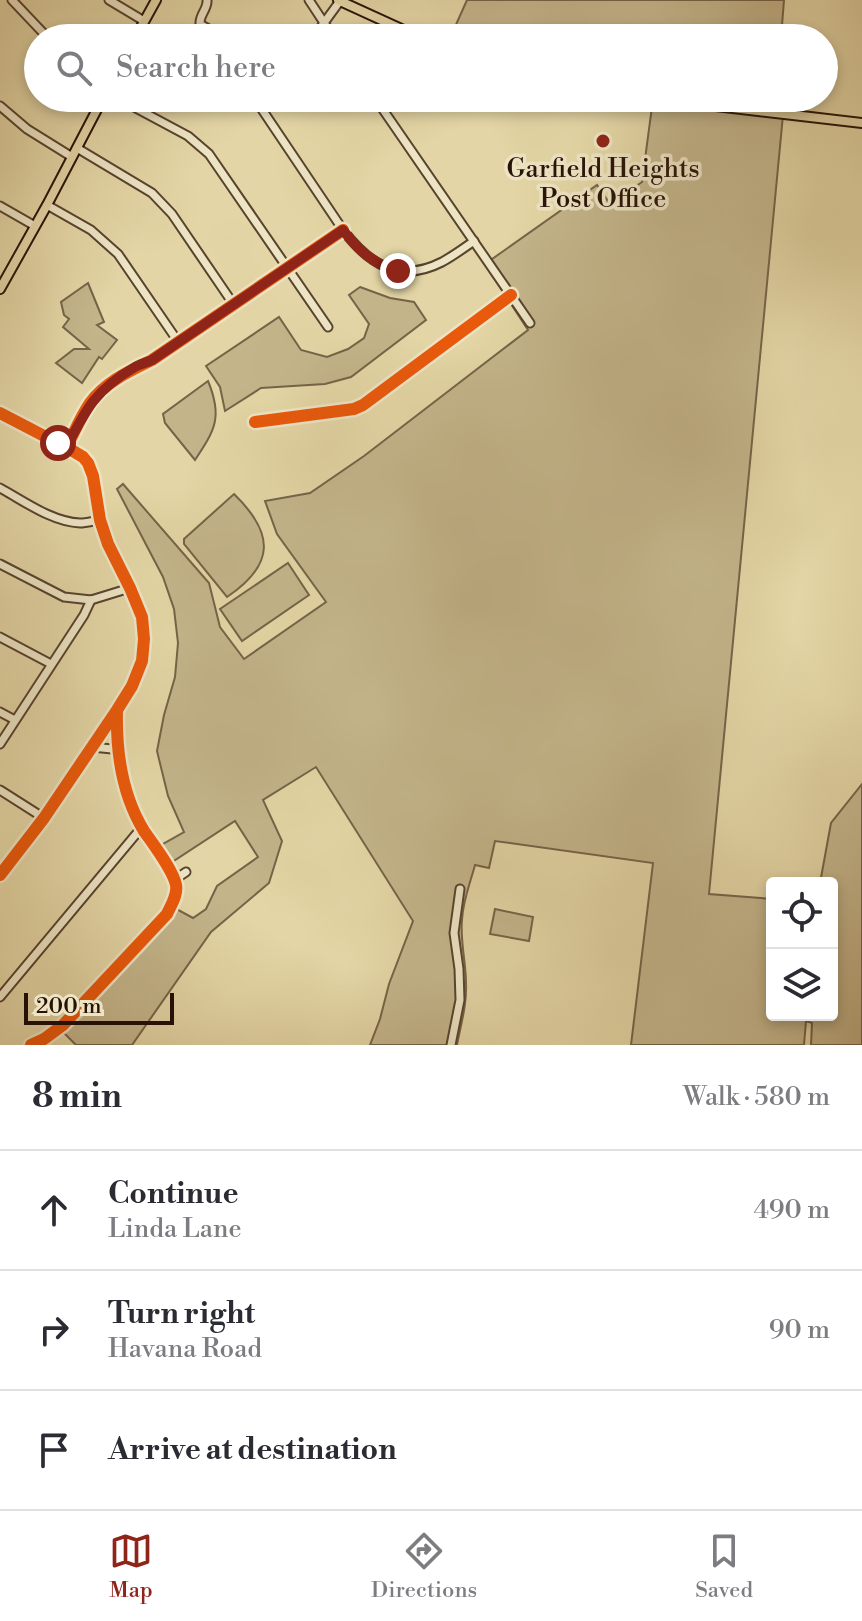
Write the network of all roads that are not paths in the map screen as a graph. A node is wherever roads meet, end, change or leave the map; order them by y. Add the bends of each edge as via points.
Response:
1 (12, 0) edge
2 (109, 0) edge
3 (156, 0) edge
4 (207, 0) edge
5 (309, 0) edge
6 (339, 0) edge
7 (144, 21) junction
8 (324, 22) joint
9 (35, 24) edge
10 (143, 24) edge
11 (200, 24) edge
12 (391, 24) edge
13 (0, 106) edge
14 (96, 112) edge
15 (143, 112) edge
16 (264, 112) edge
17 (385, 112) edge
18 (766, 112) edge
19 (862, 123) edge
20 (74, 153) junction
21 (47, 205) junction
22 (0, 206) edge
23 (35, 226) junction
24 (343, 230) junction
25 (474, 241) junction
26 (288, 267) junction
27 (0, 289) edge
28 (511, 295) junction
29 (234, 305) junction
30 (530, 323) dead end
31 (328, 327) dead end
32 (179, 343) junction
33 (0, 413) edge
34 (255, 422) dead end
35 (66, 448) junction
36 (0, 488) edge
37 (100, 520) junction
38 (0, 564) edge
39 (130, 588) junction
40 (91, 600) junction
41 (0, 637) edge
42 (51, 664) junction
43 (117, 710) junction
44 (0, 712) edge
45 (15, 720) junction
46 (0, 744) edge
47 (92, 747) junction
48 (117, 752) junction
49 (0, 790) edge
50 (44, 818) junction
51 (142, 827) junction
52 (186, 872) dead end
53 (0, 875) edge
54 (174, 880) junction
55 (460, 889) dead end
56 (0, 997) edge
57 (31, 1045) edge
58 (451, 1045) edge

1 - 9 street
2 - 7 street
3 - 7 main road
4 - 11 street
5 - 8 street
6 - 8 street
6 - 12 main road
7 - 10 main road
13 - 20 street via 27,129
14 - 20 main road
15 - 26 street via 209,154
16 - 24 street
17 - 25 street
18 - 19 main road
20 - 21 main road
20 - 29 street via 152,193
21 - 23 main road
21 - 32 street via 91,230 118,254
22 - 23 street
23 - 27 main road
24 - 25 street via 369,259 398,271 426,268
24 - 26 street
25 - 28 street
26 - 29 street
26 - 31 street
28 - 30 street
28 - 34 street via 363,405
29 - 32 street
32 - 35 street via 99,393
33 - 35 street
35 - 37 street via 88,463
36 - 37 street via 67,521
37 - 39 street
38 - 40 street via 64,597
39 - 40 street
39 - 43 street via 142,617 142,661
40 - 42 street
41 - 42 street
42 - 45 street
43 - 47 street
43 - 48 street
44 - 45 street
45 - 46 street
47 - 48 street
47 - 50 street
48 - 51 street
49 - 50 street
50 - 53 street
51 - 54 street
51 - 56 street
52 - 54 street
54 - 57 street via 174,900 167,914 63,1025
55 - 58 street via 454,926 460,1000

